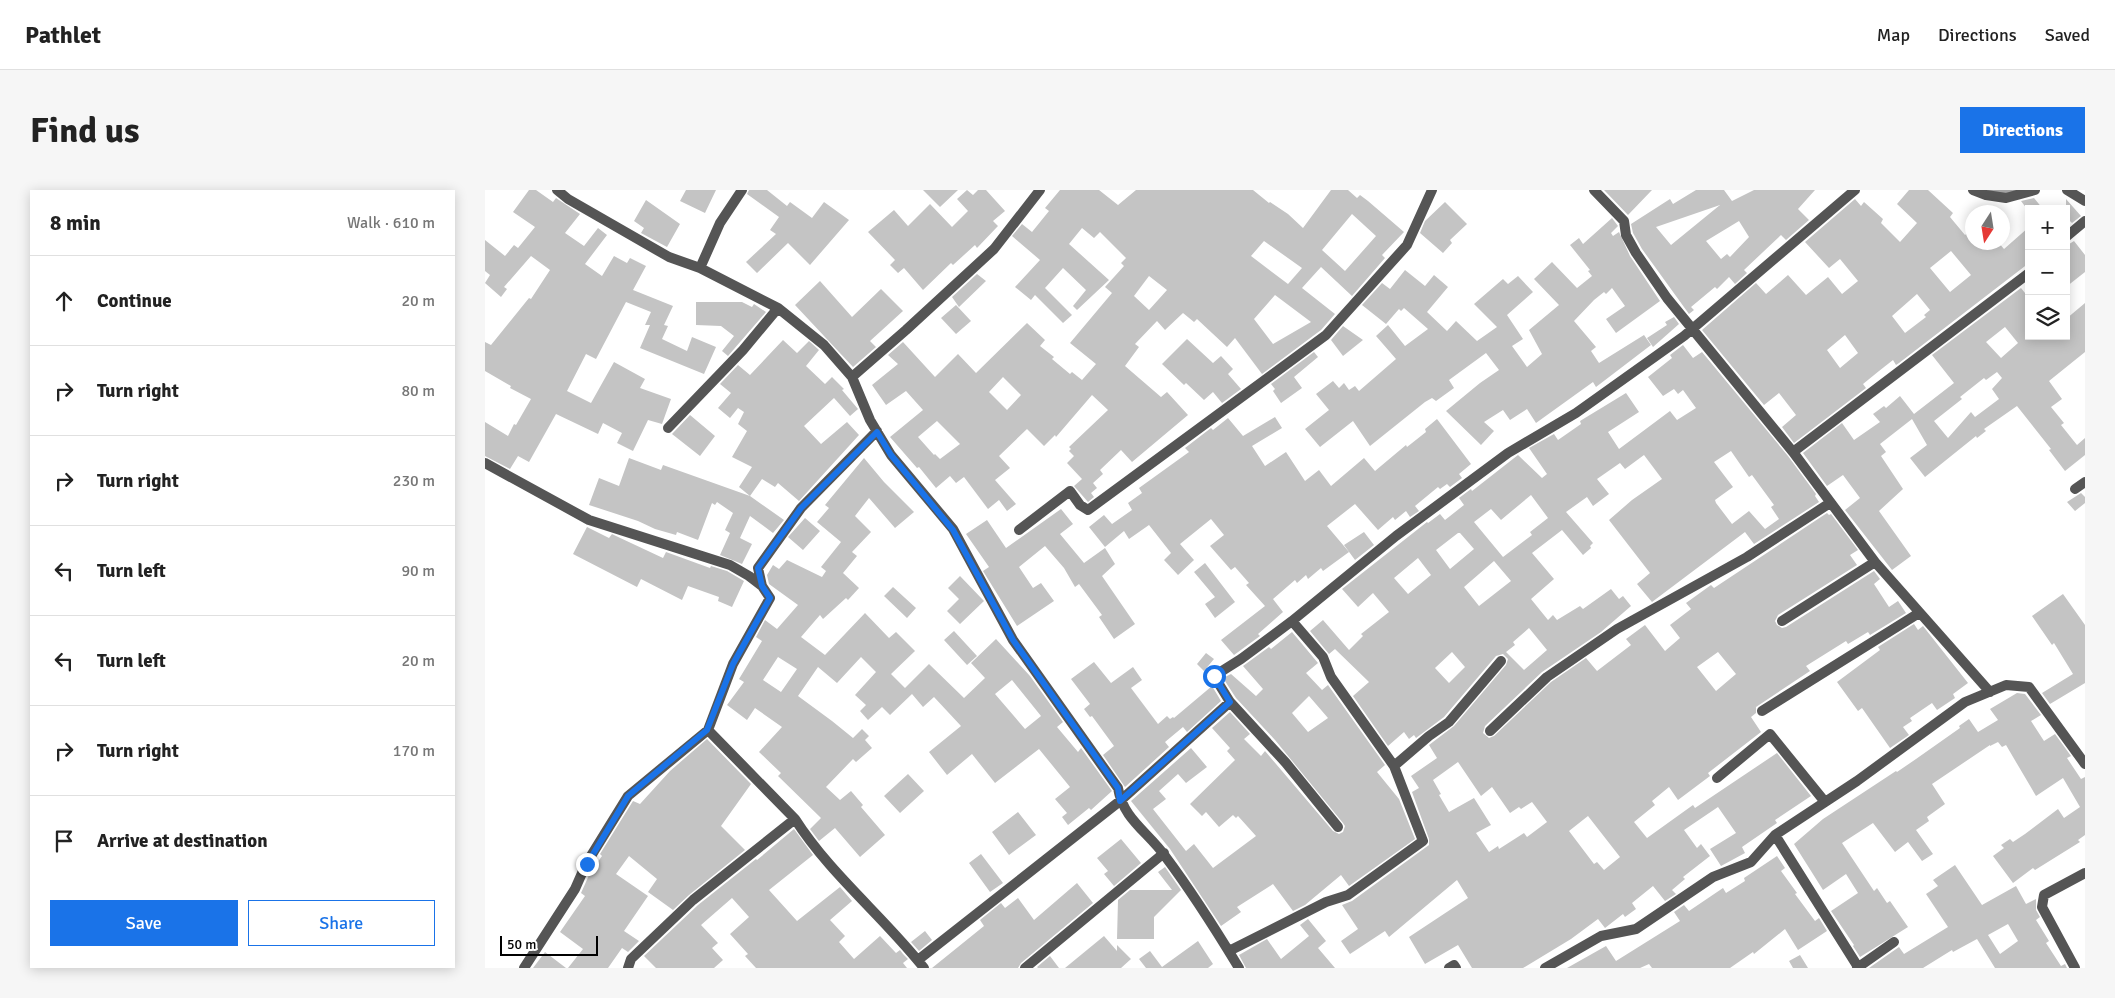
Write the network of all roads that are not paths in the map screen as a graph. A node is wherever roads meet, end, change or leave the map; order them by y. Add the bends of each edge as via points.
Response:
1 (557, 190) edge
2 (742, 190) edge
3 (1039, 190) edge
4 (1432, 190) edge
5 (1594, 190) edge
6 (1855, 190) edge
7 (1973, 190) edge
8 (2035, 190) edge
9 (2067, 190) edge
10 (2085, 201) edge
11 (2085, 221) edge
12 (2070, 234) edge
13 (700, 268) junction
14 (2025, 276) edge
15 (778, 308) junction
16 (1693, 329) junction
17 (852, 377) junction
18 (668, 428) dead end
19 (877, 432) junction
20 (1793, 452) junction
21 (485, 463) edge
22 (2085, 482) edge
23 (2075, 489) dead end
24 (1831, 503) junction
25 (1019, 530) dead end
26 (1875, 562) junction
27 (762, 586) junction
28 (1919, 613) junction
29 (1292, 621) junction
30 (1782, 621) dead end
31 (1501, 661) dead end
32 (1990, 692) junction
33 (1230, 702) junction
34 (1762, 710) dead end
35 (707, 730) junction
36 (1490, 731) dead end
37 (2085, 764) edge
38 (1395, 766) junction
39 (1717, 778) dead end
40 (1120, 801) junction
41 (1825, 802) junction
42 (795, 819) junction
43 (1338, 827) dead end
44 (1775, 835) junction
45 (1164, 853) junction
46 (2085, 873) edge
47 (1895, 942) dead end
48 (1229, 952) junction
49 (921, 965) edge
50 (524, 968) edge
51 (628, 968) edge
52 (1025, 968) edge
53 (1239, 968) edge
54 (1449, 968) edge
55 (1456, 968) edge
56 (1545, 968) edge
57 (1857, 968) edge
58 (2075, 968) edge

1 - 13 street via 669,257
2 - 13 street via 720,223
3 - 17 street via 994,249
4 - 25 street via 1407,245 1326,335 1089,510 1070,491
5 - 16 street via 1624,221 1626,235 1636,253
6 - 16 street
7 - 8 street via 2006,198
9 - 10 street
11 - 12 street
13 - 15 street
14 - 20 street
15 - 17 street via 824,346
15 - 18 street via 754,338
16 - 20 street
16 - 29 street via 1576,413 1509,453 1396,536
17 - 19 street
19 - 27 street via 801,508 758,568
19 - 40 street via 891,455 953,530 1013,640 1118,788
20 - 24 street
21 - 27 street via 589,520 730,565
22 - 23 street
24 - 26 street
24 - 36 street via 1747,557 1617,629 1547,677
26 - 28 street
26 - 30 street
27 - 35 street via 770,598 733,664
28 - 32 street
28 - 34 street
29 - 33 street via 1214,676
29 - 38 street via 1323,657 1331,677
31 - 38 street via 1449,722
32 - 37 street via 2006,685 2029,687
32 - 41 street via 1965,702
33 - 40 street
33 - 43 street via 1286,762
35 - 42 street
35 - 50 street via 628,796 575,890
38 - 48 street via 1423,841 1348,894
39 - 41 street via 1769,734
40 - 45 street via 1128,816
40 - 49 street
41 - 44 street
42 - 49 street
42 - 51 street via 693,900 631,959
44 - 56 street via 1751,862 1713,877 1635,929 1601,936
44 - 57 street
45 - 48 street
45 - 52 street
46 - 58 street via 2044,895 2043,901 2043,907
47 - 57 street
48 - 53 street
54 - 55 street via 1454,965

